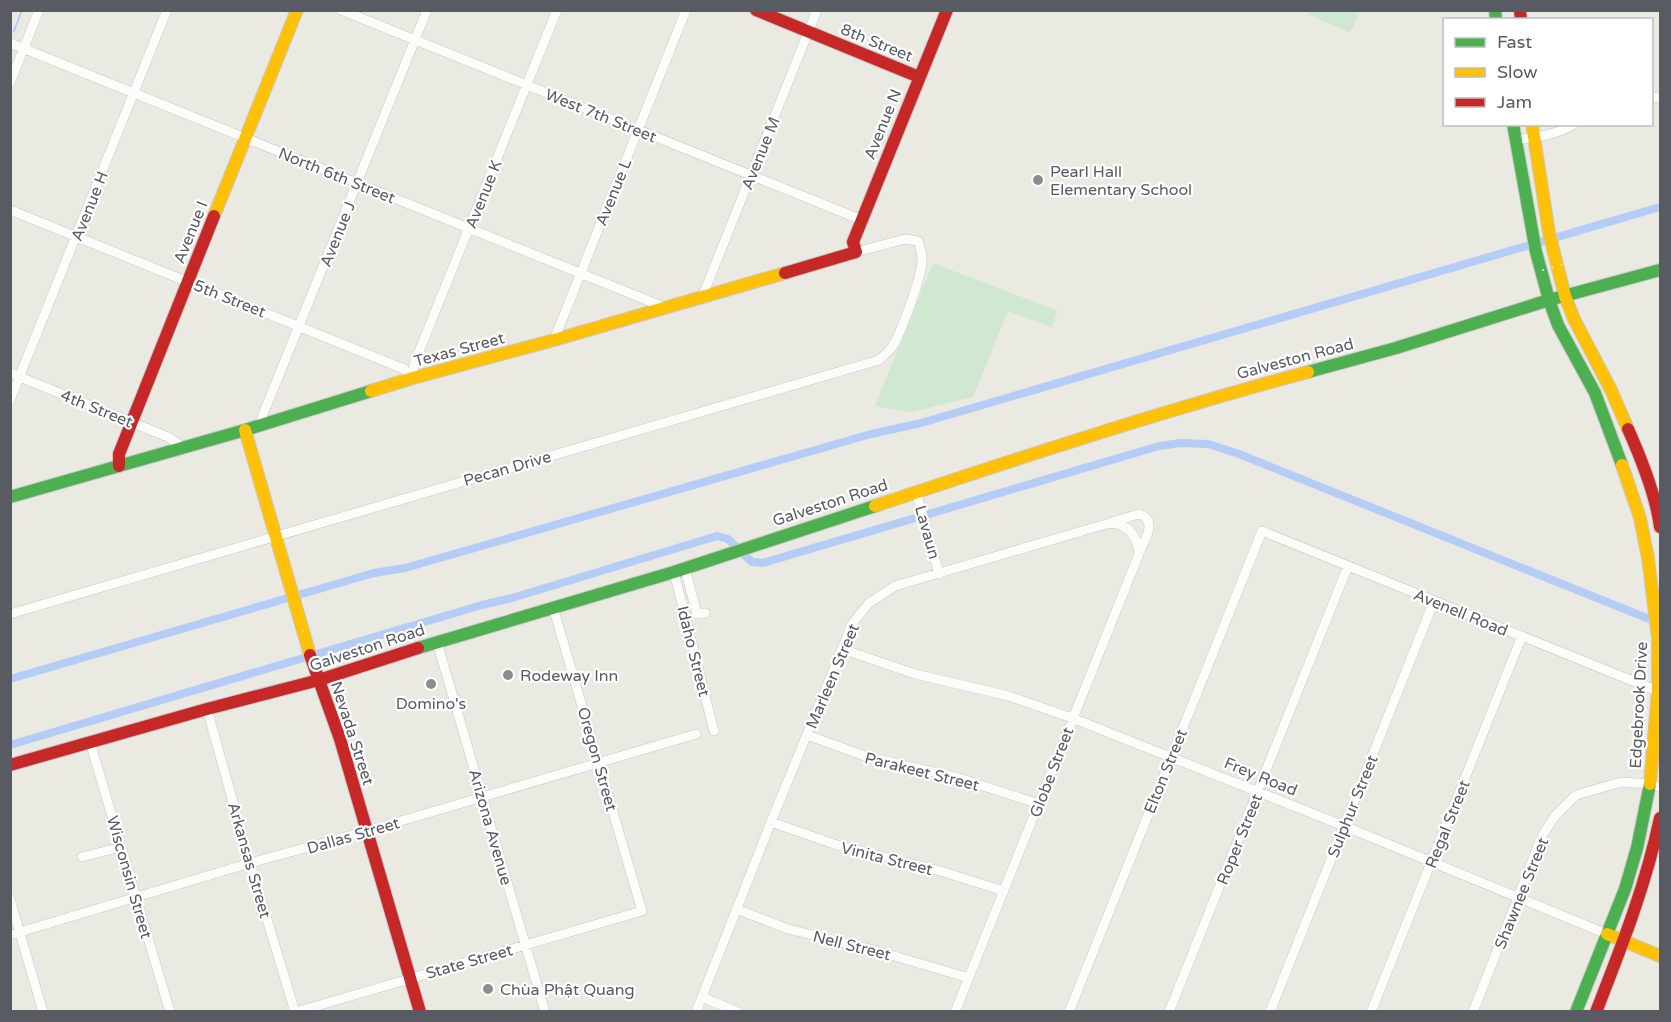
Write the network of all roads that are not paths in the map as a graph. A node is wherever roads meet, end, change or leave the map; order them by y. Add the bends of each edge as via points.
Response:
1 (39, 10) edge
2 (167, 10) edge
3 (297, 10) edge
4 (341, 10) edge
5 (427, 10) edge
6 (557, 10) edge
7 (686, 10) edge
8 (756, 10) edge
9 (818, 10) edge
10 (947, 10) edge
11 (809, 32) junction
12 (415, 40) junction
13 (10, 43) edge
14 (24, 48) junction
15 (919, 77) junction
16 (10, 83) edge
17 (527, 86) junction
18 (135, 93) junction
19 (1513, 126) edge
20 (1571, 126) edge
21 (639, 130) junction
22 (1533, 131) edge
23 (246, 138) junction
24 (1516, 140) junction
25 (751, 176) junction
26 (357, 183) junction
27 (10, 210) edge
28 (862, 220) junction
29 (469, 228) junction
30 (77, 236) junction
31 (918, 241) joint
32 (856, 252) junction
33 (1660, 270) edge
34 (581, 273) junction
35 (188, 281) junction
36 (703, 295) junction
37 (1565, 296) junction
38 (1549, 300) junction
39 (664, 307) junction
40 (300, 327) junction
41 (554, 340) junction
42 (10, 373) edge
43 (20, 377) junction
44 (413, 378) junction
45 (10, 400) edge
46 (1620, 411) junction
47 (1604, 417) junction
48 (132, 422) junction
49 (260, 425) junction
50 (245, 430) junction
51 (182, 447) junction
52 (119, 466) junction
53 (916, 491) junction
54 (10, 497) edge
55 (1659, 513) edge
56 (1640, 518) junction
57 (1106, 524) junction
58 (1660, 527) edge
59 (1262, 531) joint
60 (276, 536) junction
61 (1139, 554) junction
62 (1348, 566) junction
63 (679, 570) junction
64 (939, 574) junction
65 (1434, 601) junction
66 (553, 607) junction
67 (705, 613) dead end
68 (10, 614) edge
69 (1522, 636) junction
70 (437, 642) junction
71 (842, 649) junction
72 (319, 680) junction
73 (1659, 692) edge
74 (207, 709) junction
75 (1072, 718) junction
76 (714, 730) dead end
77 (696, 734) dead end
78 (807, 735) junction
79 (90, 742) junction
80 (1171, 757) junction
81 (600, 763) junction
82 (10, 765) edge
83 (1655, 785) edge
84 (1257, 792) junction
85 (482, 797) junction
86 (1039, 804) junction
87 (1660, 819) edge
88 (771, 822) junction
89 (1344, 826) junction
90 (367, 831) junction
91 (121, 847) junction
92 (82, 857) dead end
93 (1431, 862) junction
94 (250, 863) junction
95 (1004, 891) junction
96 (1519, 897) junction
97 (10, 899) edge
98 (136, 899) junction
99 (736, 909) junction
100 (642, 911) joint
101 (15, 934) edge
102 (1607, 934) junction
103 (1624, 940) junction
104 (525, 945) junction
105 (1660, 956) edge
106 (410, 978) junction
107 (969, 978) junction
108 (702, 997) junction
109 (43, 1011) edge
110 (170, 1011) edge
111 (296, 1011) edge
112 (420, 1011) edge
113 (545, 1011) edge
114 (696, 1011) edge
115 (738, 1011) edge
116 (956, 1011) edge
117 (1069, 1011) edge
118 (1169, 1011) edge
119 (1270, 1011) edge
120 (1371, 1011) edge
121 (1473, 1011) edge
122 (1576, 1011) edge
123 (1596, 1011) edge

1 - 14 street
2 - 18 street, Avenue H
3 - 23 main road, Avenue I
4 - 12 street, West 7th Street
5 - 12 street, Avenue J
6 - 17 street, Avenue K
7 - 21 street, Avenue L
8 - 11 main road, 8th Street
9 - 11 street, Avenue M
10 - 15 main road, Avenue N
11 - 15 main road, 8th Street
11 - 25 street, Avenue M
12 - 17 street, West 7th Street
12 - 26 street, Avenue J
13 - 14 street, North 6th Street
14 - 16 street
14 - 18 street, North 6th Street
15 - 28 main road, Avenue N
17 - 21 street, West 7th Street
17 - 29 street, Avenue K
18 - 23 street, North 6th Street
18 - 30 street, Avenue H
19 - 24 main road, Edgebrook Drive
20 - 22 street
21 - 25 street, West 7th Street
21 - 34 street, Avenue L
22 - 24 street
22 - 37 main road via 1549,233
23 - 26 street, North 6th Street
23 - 35 main road, Avenue I
24 - 38 main road, Edgebrook Drive via 1534,246
25 - 28 street, West 7th Street
25 - 36 street, Avenue M
26 - 29 street, North 6th Street
26 - 40 street, Avenue J
27 - 30 street, 5th Street
28 - 32 main road, Avenue N via 853,242
29 - 34 street, North 6th Street
29 - 44 street, Avenue K via 414,364
30 - 35 street, 5th Street
30 - 43 street, Avenue H
31 - 32 street, Texas Street via 905,239
31 - 60 street, Pecan Drive via 922,261 919,278 892,348 879,360
32 - 36 main road, Texas Street
33 - 37 main road, Galveston Road
34 - 39 street, North 6th Street
34 - 41 street, Avenue L
35 - 40 street, 5th Street
35 - 48 main road, Avenue I
36 - 39 main road, Texas Street
37 - 38 main road, Galveston Road
37 - 46 main road
38 - 47 main road, Edgebrook Drive
38 - 53 main road, Galveston Road
39 - 41 main road, Texas Street
40 - 44 street, 5th Street via 404,369
40 - 49 street, Avenue J
41 - 44 main road, Texas Street
42 - 43 street, 4th Street
43 - 45 street, Avenue H
43 - 48 street, 4th Street
44 - 49 main road, Texas Street
46 - 47 main road
46 - 55 main road
47 - 56 main road, Edgebrook Drive
48 - 51 street, 4th Street
48 - 52 main road, Avenue I via 119,454
49 - 50 main road, Texas Street
50 - 51 main road, Texas Street
50 - 60 main road, Nevada Street
51 - 52 main road, Texas Street
52 - 54 main road, Texas Street
53 - 63 main road, Galveston Road
53 - 64 street, Lavaun
55 - 56 street
55 - 58 main road
56 - 73 main road, Edgebrook Drive via 1658,638
57 - 61 street via 1120,524 1131,532
57 - 61 street, Globe Street via 1139,514 1149,519
57 - 64 street, Marleen Street
59 - 62 street, Avenell Road
59 - 80 street, Elton Street
60 - 68 street, Pecan Drive
60 - 72 main road, Nevada Street
61 - 75 street, Globe Street
62 - 65 street, Avenell Road
62 - 84 street, Roper Street
63 - 66 main road, Galveston Road
63 - 67 street via 697,614
63 - 76 street, Idaho Street
64 - 71 street, Marleen Street via 895,585 869,603 852,624
65 - 69 street, Avenell Road
65 - 89 street, Sulphur Street
66 - 70 main road, Galveston Road
66 - 81 street, Oregon Street
69 - 73 street, Avenell Road
69 - 93 street, Regal Street
70 - 72 main road, Galveston Road
70 - 85 street, Arizona Avenue
71 - 75 street, Frey Road
71 - 78 street, Marleen Street
72 - 74 main road, Galveston Road
72 - 90 main road, Nevada Street
73 - 83 main road, Edgebrook Drive
74 - 79 main road, Galveston Road
74 - 94 street, Arkansas Street
75 - 80 street, Frey Road
75 - 86 street, Globe Street
77 - 81 street, Dallas Street
78 - 86 street, Parakeet Street via 865,756 959,778
78 - 88 street, Marleen Street
79 - 82 main road, Galveston Road
79 - 91 street, Wisconsin Street
80 - 84 street, Frey Road
80 - 117 street, Elton Street
81 - 85 street, Dallas Street
81 - 100 street, Oregon Street
83 - 96 street, Shawnee Street via 1621,782 1576,795 1542,836
83 - 102 main road, Edgebrook Drive via 1625,889
84 - 89 street, Frey Road
84 - 118 street, Roper Street
85 - 90 street, Dallas Street
85 - 104 street, Arizona Avenue
86 - 95 street, Globe Street
87 - 103 main road via 1644,889
88 - 95 street, Vinita Street via 837,845
88 - 99 street, Marleen Street
89 - 93 street, Frey Road
89 - 119 street, Sulphur Street
90 - 94 street, Dallas Street
90 - 106 main road, Nevada Street
91 - 92 street
91 - 98 street, Wisconsin Street
93 - 96 street, Frey Road
93 - 120 street, Regal Street
94 - 98 street, Dallas Street
94 - 111 street, Arkansas Street
95 - 107 street, Globe Street
96 - 102 street, Frey Road
96 - 121 street, Shawnee Street
97 - 101 street
98 - 101 street, Dallas Street
98 - 110 street, Wisconsin Street
99 - 107 street, Nell Street via 788,929
99 - 108 street, Marleen Street
100 - 104 street, State Street
101 - 109 street
102 - 103 main road, Frey Road
102 - 122 main road, Edgebrook Drive
103 - 105 main road, Frey Road
103 - 123 main road
104 - 106 street, State Street
104 - 113 street, Arizona Avenue
106 - 111 street, State Street
106 - 112 main road, Nevada Street
107 - 116 street, Globe Street
108 - 114 street, Marleen Street
108 - 115 street

